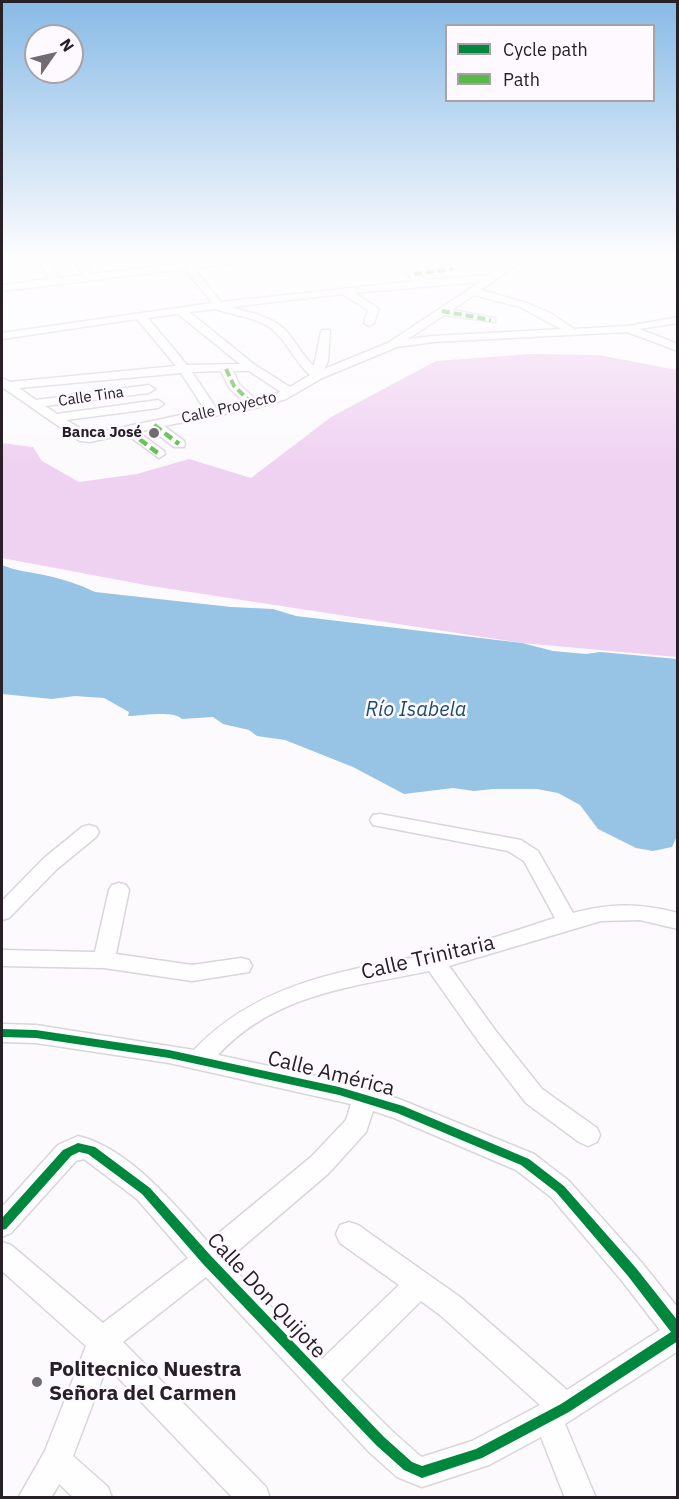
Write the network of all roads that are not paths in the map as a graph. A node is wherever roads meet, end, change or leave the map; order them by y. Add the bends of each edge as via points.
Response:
1 (54, 329) edge
2 (151, 329) edge
3 (203, 329) edge
4 (277, 329) edge
5 (416, 329) edge
6 (568, 329) edge
7 (628, 329) joint
8 (326, 332) dead end
9 (572, 332) junction
10 (2, 336) edge
11 (392, 345) junction
12 (678, 348) edge
13 (251, 367) junction
14 (184, 369) junction
15 (226, 369) junction
16 (139, 373) junction
17 (317, 375) junction
18 (4, 384) edge
19 (149, 389) junction
20 (290, 392) junction
21 (33, 404) junction
22 (158, 404) junction
23 (253, 404) junction
24 (213, 413) junction
25 (53, 418) junction
26 (171, 421) junction
27 (154, 425) junction
28 (129, 430) junction
29 (179, 444) dead end
30 (159, 454) dead end
31 (380, 820) dead end
32 (89, 832) dead end
33 (119, 890) dead end
34 (2, 913) edge
35 (567, 921) junction
36 (678, 921) edge
37 (2, 958) edge
38 (104, 960) junction
39 (434, 962) junction
40 (241, 966) dead end
41 (2, 1033) edge
42 (198, 1060) junction
43 (364, 1099) junction
44 (588, 1135) dead end
45 (2, 1225) edge
46 (349, 1234) dead end
47 (2, 1254) edge
48 (207, 1260) junction
49 (419, 1284) junction
50 (678, 1332) edge
51 (102, 1341) junction
52 (321, 1380) junction
53 (557, 1413) junction
54 (56, 1461) junction
55 (33, 1497) edge
56 (97, 1497) edge
57 (255, 1497) edge
58 (581, 1497) edge

1 - 10 street
2 - 14 street
3 - 13 street
4 - 17 street
5 - 11 street, Calle Proyecto
6 - 9 street
7 - 9 street
7 - 12 street
8 - 17 street
9 - 11 street
11 - 17 street, Calle Proyecto
13 - 15 street
13 - 20 street
14 - 15 street
14 - 16 street
14 - 24 street
15 - 23 street via 234,386
16 - 18 street
16 - 19 street
17 - 20 street, Calle Proyecto
18 - 21 street
19 - 21 street, Calle Tina
19 - 22 street
20 - 23 street, Calle Proyecto
21 - 25 street
22 - 25 street
22 - 26 street
23 - 24 street, Calle Proyecto
24 - 26 street, Calle Proyecto
25 - 28 street, Calle Proyecto via 84,438
26 - 27 street, Calle Proyecto
27 - 28 street, Calle Proyecto
27 - 29 street
28 - 30 street
31 - 35 street via 524,850
32 - 34 street via 50,864
33 - 38 street
35 - 36 street, Calle Trinitaria via 625,910
35 - 39 street, Calle Trinitaria
37 - 38 street
38 - 40 street via 192,973
39 - 42 street, Calle Trinitaria via 346,977 304,990 234,1028
39 - 44 street via 534,1096
41 - 42 street, Calle América via 36,1034
42 - 43 street, Calle América
43 - 48 street via 357,1125 320,1165
43 - 50 street, Calle América via 399,1109 514,1158 543,1175 560,1189 632,1272
45 - 48 street, Calle Don Quijote via 67,1153 78,1148 91,1150 146,1191
46 - 49 street
47 - 51 street
48 - 51 street
48 - 52 street, Calle Don Quijote
49 - 52 street
49 - 53 street via 450,1306
50 - 53 street
51 - 54 street
51 - 57 street
52 - 53 street, Calle Don Quijote via 408,1467 422,1472 478,1454
53 - 58 street
54 - 55 street
54 - 56 street

